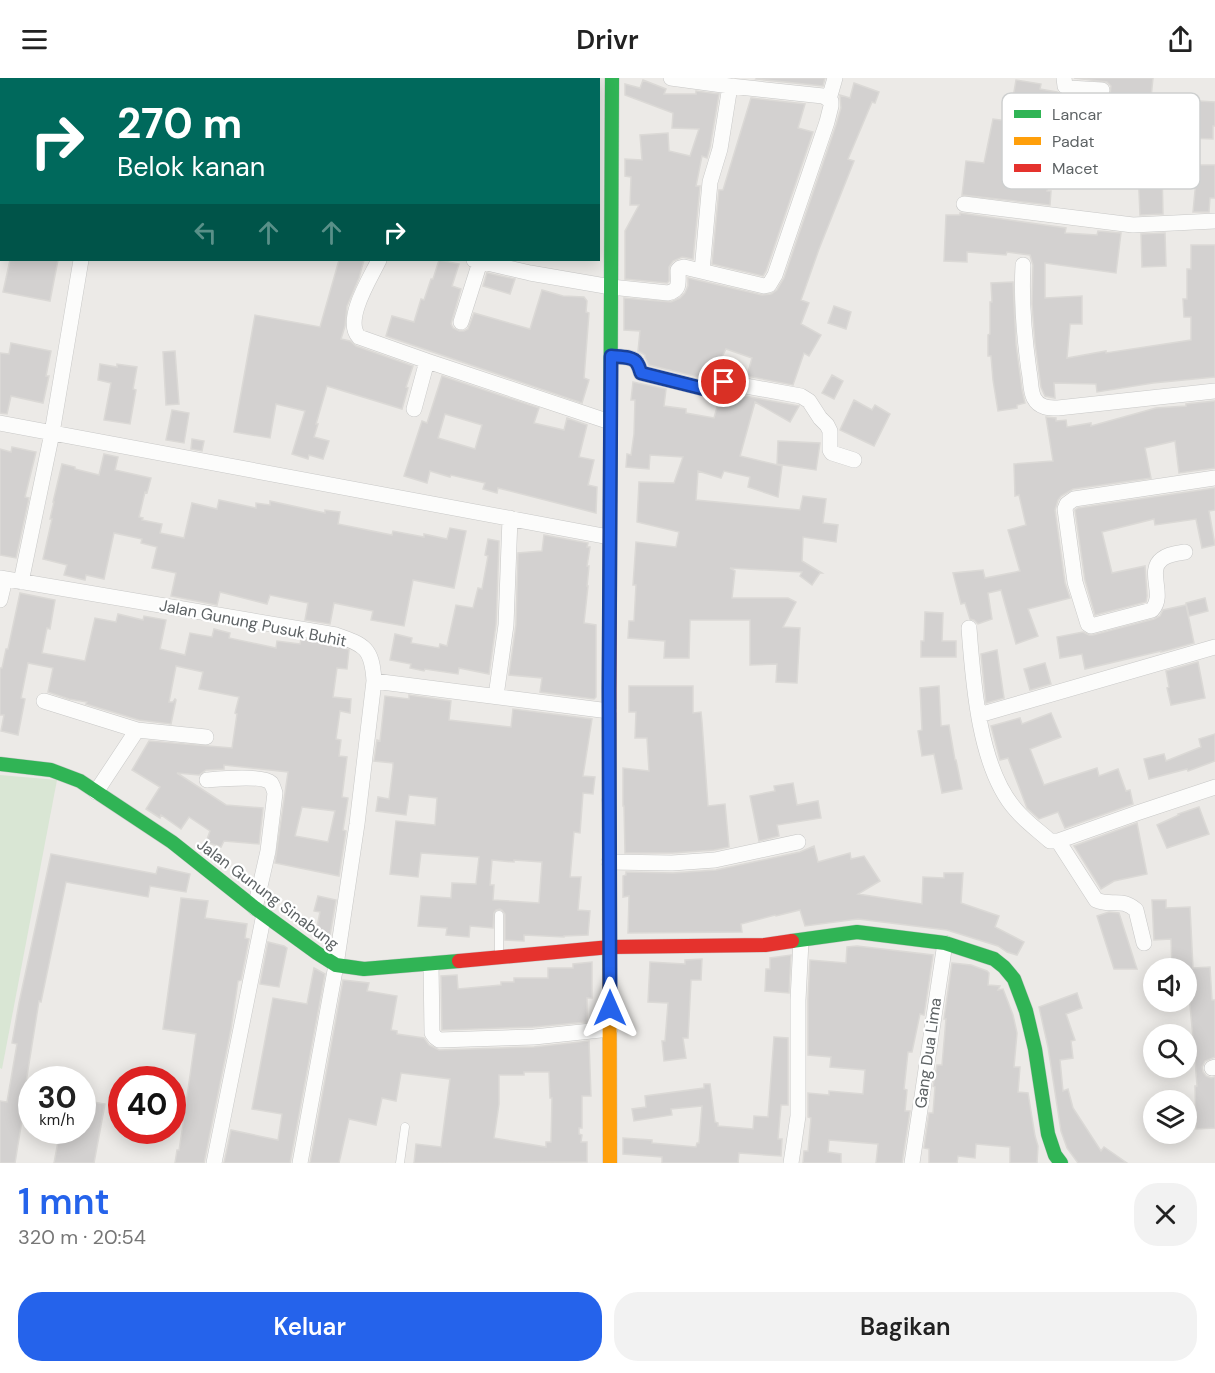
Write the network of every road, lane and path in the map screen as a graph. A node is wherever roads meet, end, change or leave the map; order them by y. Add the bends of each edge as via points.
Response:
1 (612, 78) edge
2 (671, 78) edge
3 (836, 78) edge
4 (1064, 78) edge
5 (730, 86) junction
6 (1102, 90) dead end
7 (830, 99) junction
8 (605, 142) edge
9 (964, 204) dead end
10 (1215, 221) edge
11 (81, 261) edge
12 (379, 261) edge
13 (486, 262) edge
14 (1023, 265) dead end
15 (702, 271) junction
16 (611, 287) junction
17 (461, 322) dead end
18 (611, 356) junction
19 (427, 361) junction
20 (1215, 391) edge
21 (414, 410) dead end
22 (610, 422) junction
23 (0, 423) edge
24 (52, 433) junction
25 (854, 460) dead end
26 (1215, 478) edge
27 (510, 518) junction
28 (609, 537) junction
29 (1185, 552) dead end
30 (3, 579) edge
31 (21, 582) junction
32 (0, 600) edge
33 (969, 628) dead end
34 (1215, 647) edge
35 (374, 681) junction
36 (496, 696) junction
37 (44, 701) dead end
38 (609, 711) junction
39 (979, 715) junction
40 (136, 730) junction
41 (206, 736) dead end
42 (0, 764) edge
43 (207, 780) dead end
44 (1215, 787) edge
45 (96, 792) junction
46 (1058, 841) junction
47 (798, 842) dead end
48 (609, 862) junction
49 (259, 911) junction
50 (499, 915) dead end
51 (801, 941) junction
52 (1144, 943) dead end
53 (945, 944) junction
54 (610, 947) junction
55 (499, 957) junction
56 (431, 964) junction
57 (336, 965) junction
58 (610, 1029) junction
59 (405, 1126) dead end
60 (214, 1163) edge
61 (300, 1163) edge
62 (400, 1163) edge
63 (610, 1163) edge
64 (791, 1163) edge
65 (912, 1163) edge
66 (1061, 1163) edge

1 - 8 street
2 - 5 street
3 - 7 street
4 - 6 street via 1068,88
5 - 7 street
5 - 15 street via 720,149 710,182
7 - 15 street via 827,122 770,285
8 - 16 street
9 - 10 street via 1133,225
11 - 24 street
12 - 19 street via 356,309 355,332 359,337
13 - 16 street
13 - 17 street
14 - 20 street via 1027,352 1033,397 1039,404 1058,408
15 - 16 street via 680,268 677,289 668,293
16 - 18 street
18 - 22 street
18 - 25 street via 634,359 641,373 709,390 717,390 724,382 801,396 827,425 832,453
19 - 21 street
19 - 22 street
22 - 28 street
23 - 24 street
24 - 27 street
24 - 31 street
26 - 29 street via 1074,499 1067,504 1075,582 1091,626 1152,610 1158,601 1156,566 1164,557
27 - 28 street
27 - 36 street via 506,625
28 - 38 street
30 - 31 street, Jalan Gunung Pusuk Buhit
30 - 32 street
31 - 35 street, Jalan Gunung Pusuk Buhit via 336,635 359,643 369,654
33 - 39 street
34 - 39 street
35 - 36 street
35 - 57 street, Jalan Gunung Pusuk Buhit
36 - 38 street
37 - 40 street
38 - 48 street
39 - 46 street via 996,780 1015,810 1050,841
40 - 41 street
40 - 45 street
42 - 45 street, Jalan Gunung Sinabung via 66,773
43 - 49 street via 263,780 273,786
44 - 46 street
45 - 49 street, Jalan Gunung Sinabung via 172,842
46 - 52 street via 1096,900 1124,902 1136,910
47 - 48 street via 716,860
48 - 54 street
49 - 57 street, Jalan Gunung Sinabung
49 - 60 street
50 - 55 lane
51 - 53 street, Jalan Gunung Sinabung via 857,932
51 - 54 street, Jalan Gunung Sinabung
51 - 64 street via 798,1116
53 - 65 street, Gang Dua Lima
53 - 66 street, Jalan Gunung Sinabung via 993,959 1014,980 1033,1039 1048,1134
54 - 55 street, Jalan Gunung Sinabung
54 - 58 street
55 - 56 street, Jalan Gunung Sinabung
56 - 57 street, Jalan Gunung Sinabung via 364,969
56 - 58 street via 432,1033 439,1040 534,1037
57 - 61 street, Jalan Gunung Pusuk Buhit
58 - 63 street
59 - 62 lane

